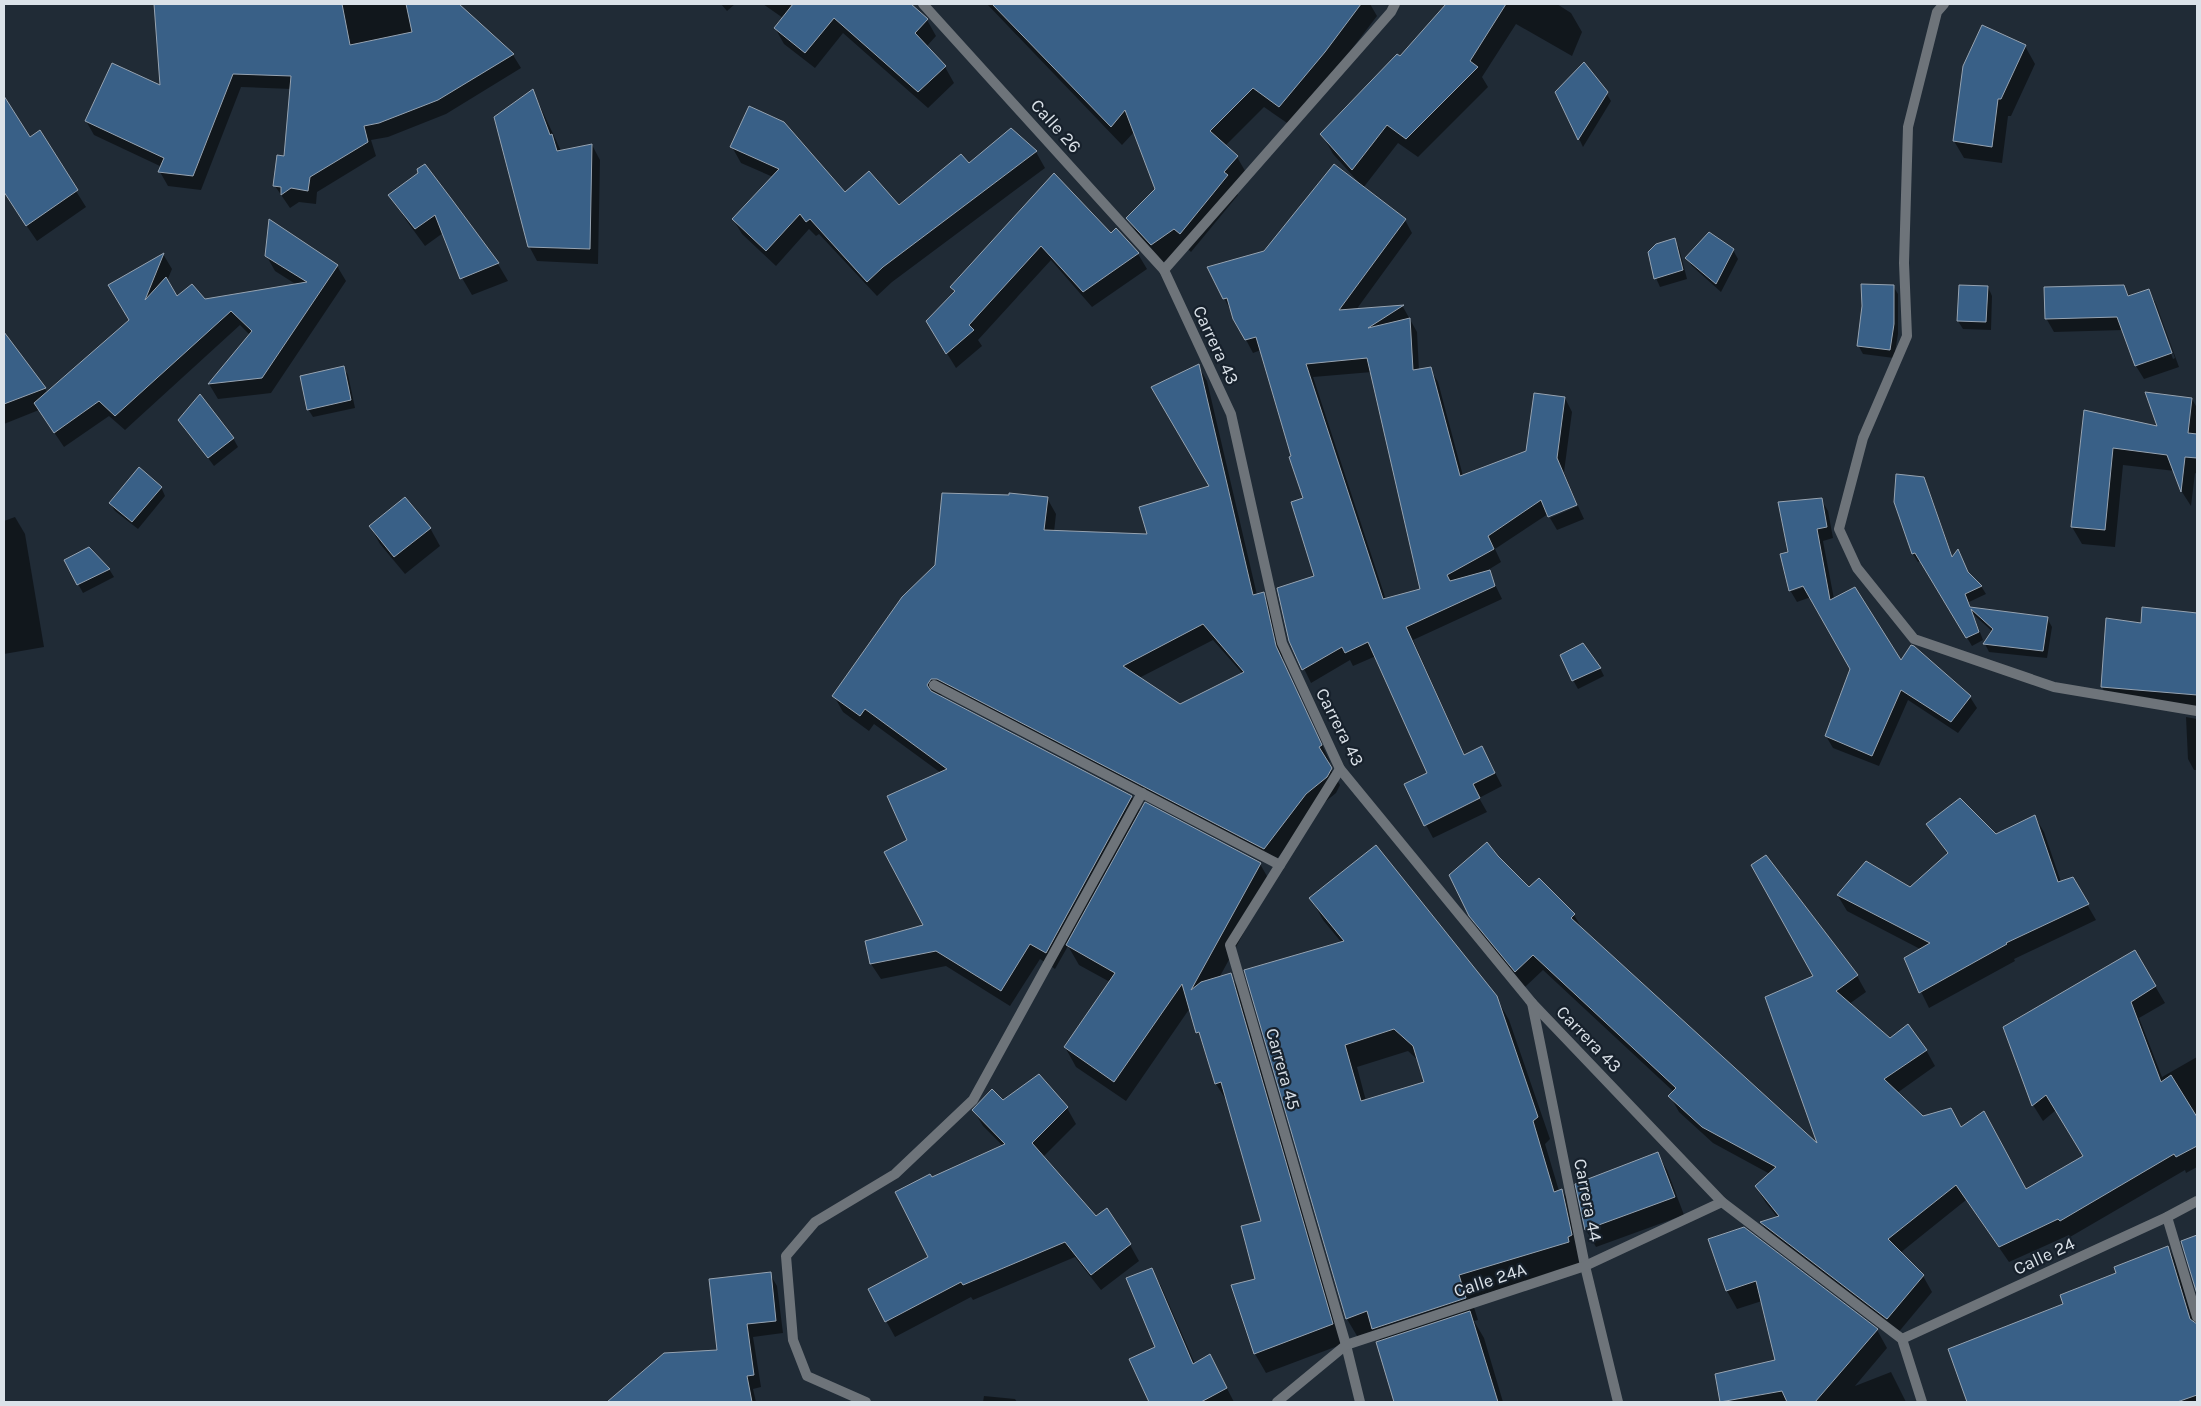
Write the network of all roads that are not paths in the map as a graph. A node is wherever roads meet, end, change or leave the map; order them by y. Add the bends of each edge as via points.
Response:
1 (923, 4) edge
2 (1382, 4) edge
3 (1944, 4) edge
4 (1393, 8) edge
5 (1164, 270) junction
6 (934, 685) dead end
7 (2197, 711) edge
8 (1340, 769) junction
9 (1142, 793) junction
10 (1280, 865) junction
11 (1532, 1003) junction
12 (2197, 1201) edge
13 (1722, 1202) junction
14 (2167, 1217) junction
15 (1585, 1266) junction
16 (2197, 1317) edge
17 (1902, 1339) junction
18 (1346, 1345) junction
19 (866, 1402) edge
20 (1277, 1402) edge
21 (1360, 1402) edge
22 (1618, 1402) edge
23 (1922, 1402) edge

1 - 5 street, Calle 26
2 - 4 street
3 - 7 street via 1937,12 1908,126 1904,263 1907,336 1864,438 1839,528 1857,568 1914,639 2054,687
4 - 5 street
5 - 8 street, Carrera 43 via 1230,414 1282,643
6 - 9 street
8 - 10 street, Carrera 45
8 - 11 street, Carrera 43
9 - 10 street
9 - 19 street via 973,1100 895,1174 815,1222 786,1256 793,1340 808,1376
10 - 18 street, Carrera 45 via 1230,945
11 - 13 street, Carrera 43
11 - 15 street, Carrera 44
12 - 14 street, Calle 24
13 - 15 street, Calle 24A
13 - 17 street, Carrera 43
14 - 16 street
14 - 17 street, Calle 24
15 - 18 street, Calle 24A
15 - 22 street, Carrera 44
17 - 23 street
18 - 20 street, Calle 24A
18 - 21 street, Carrera 45

